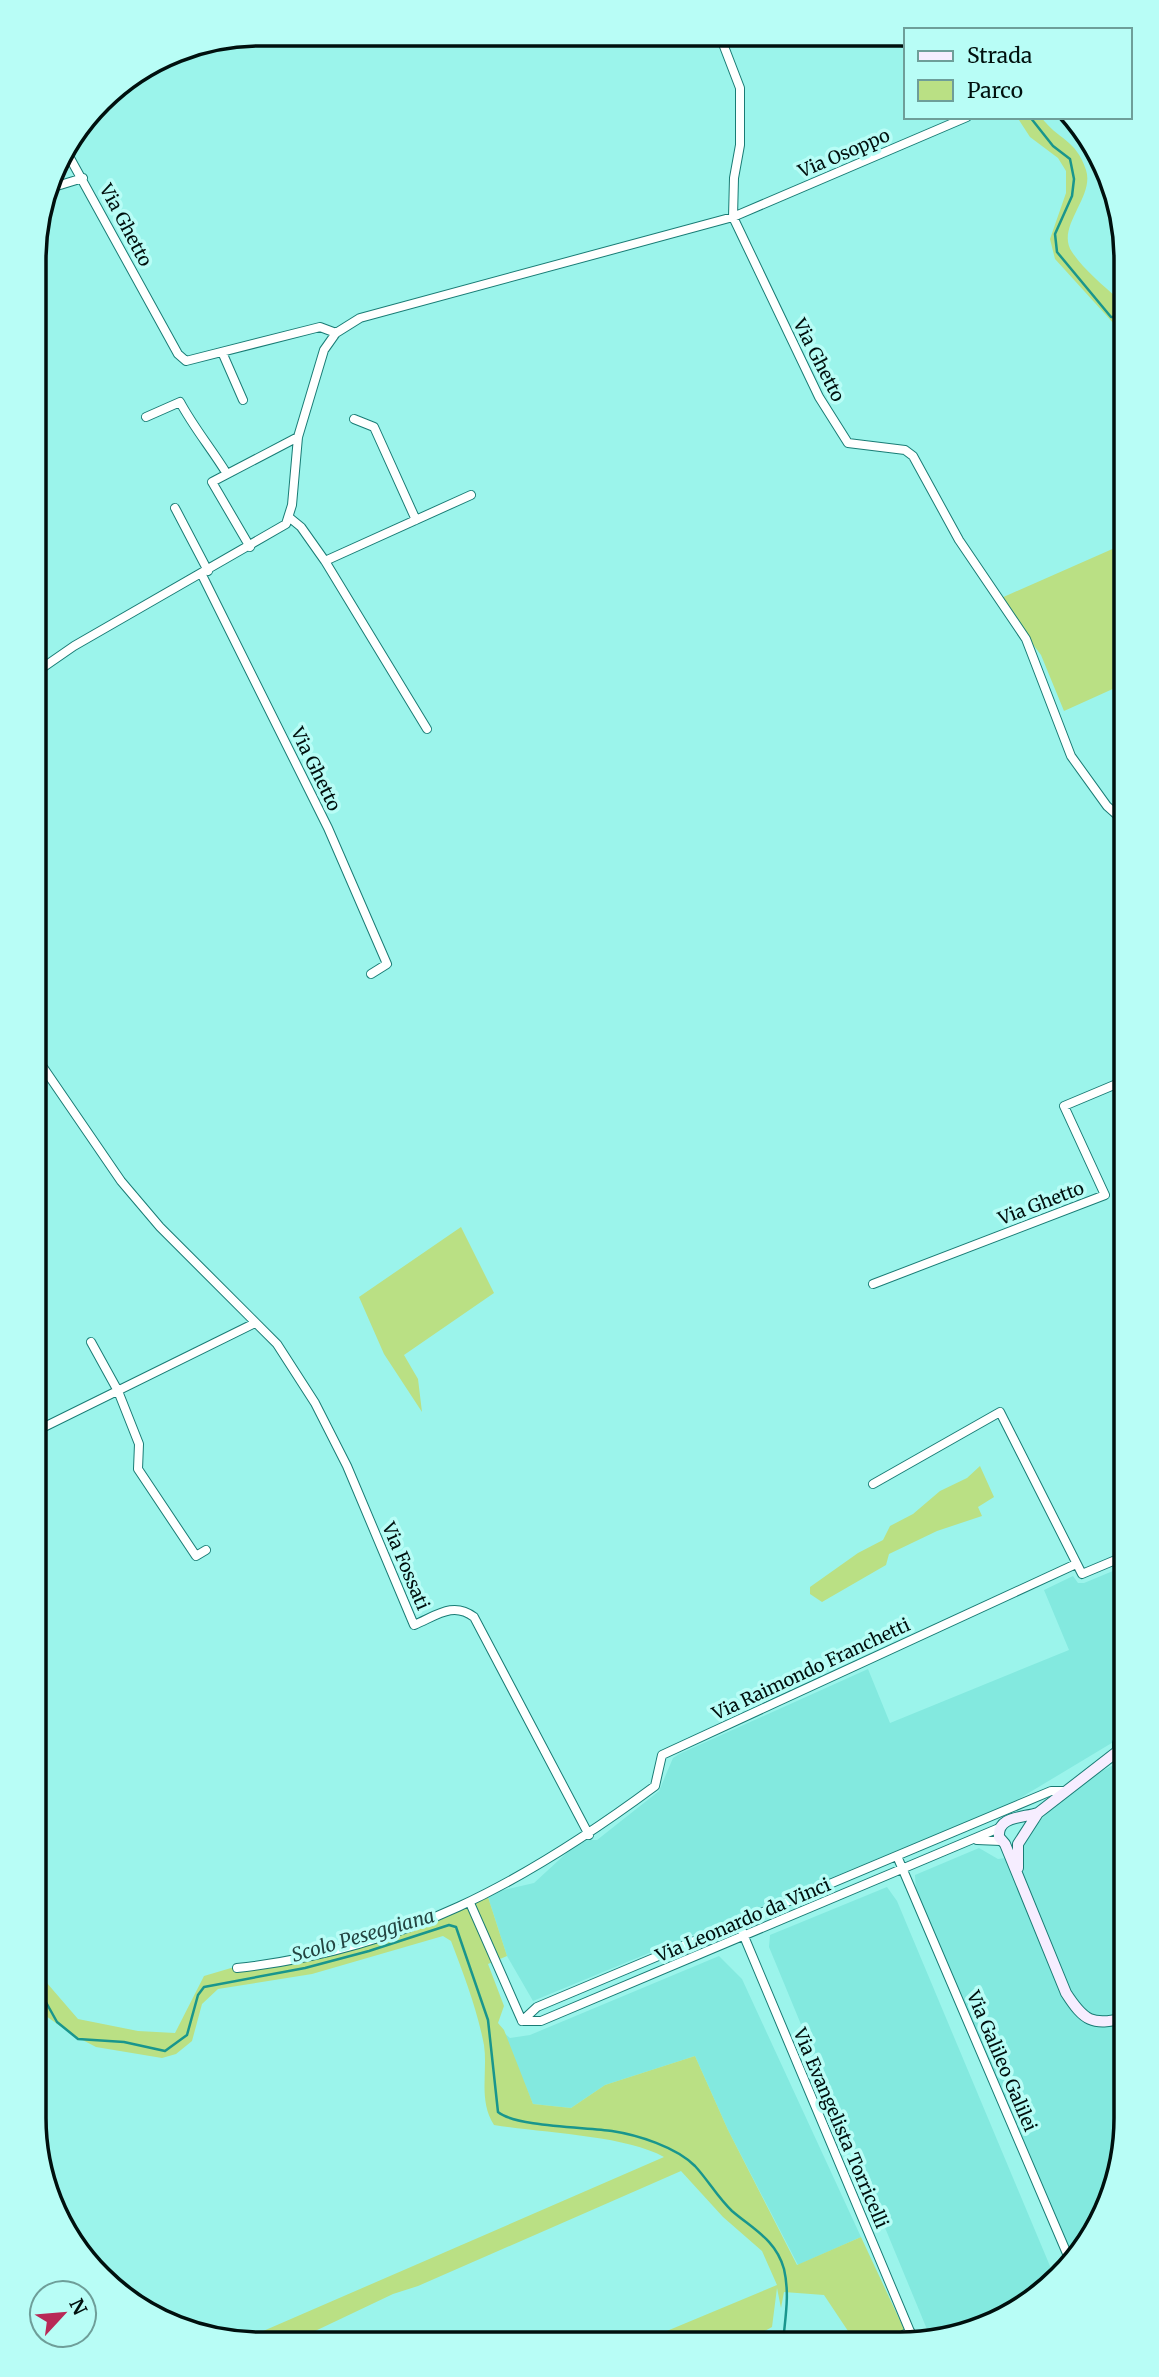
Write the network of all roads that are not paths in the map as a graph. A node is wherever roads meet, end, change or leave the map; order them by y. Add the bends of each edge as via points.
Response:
1 (724, 46) edge
2 (962, 119) edge
3 (71, 158) edge
4 (83, 178) junction
5 (59, 185) edge
6 (733, 217) junction
7 (336, 333) junction
8 (222, 352) junction
9 (243, 400) dead end
10 (146, 417) dead end
11 (354, 419) dead end
12 (298, 437) junction
13 (227, 474) junction
14 (471, 495) dead end
15 (175, 508) dead end
16 (290, 518) junction
17 (416, 520) junction
18 (250, 548) junction
19 (325, 561) junction
20 (205, 573) junction
21 (46, 665) edge
22 (426, 729) dead end
23 (1114, 812) edge
24 (371, 974) dead end
25 (46, 1072) edge
26 (1114, 1085) edge
27 (873, 1284) dead end
28 (254, 1323) junction
29 (91, 1342) dead end
30 (118, 1391) junction
31 (46, 1426) edge
32 (873, 1484) dead end
33 (206, 1550) dead end
34 (1113, 1561) edge
35 (1076, 1564) junction
36 (1113, 1761) edge
37 (1069, 1791) junction
38 (1038, 1813) junction
39 (1015, 1820) junction
40 (999, 1828) junction
41 (1025, 1831) junction
42 (589, 1835) junction
43 (974, 1840) junction
44 (1003, 1843) junction
45 (1018, 1844) junction
46 (897, 1856) junction
47 (904, 1870) junction
48 (1018, 1874) junction
49 (470, 1903) junction
50 (738, 1922) junction
51 (743, 1936) junction
52 (237, 1968) dead end
53 (1113, 2019) edge
54 (523, 2021) junction
55 (1066, 2251) edge
56 (909, 2331) edge

1 - 6 street via 740,88
2 - 6 street, Via Osoppo
3 - 4 street, Via Ghetto
4 - 5 street, Via Ghetto
4 - 8 street, Via Ghetto via 178,354 186,362
6 - 7 street via 360,318
6 - 23 street, Via Ghetto via 838,431 848,443 905,450 913,456 959,540 1026,639 1071,756
7 - 8 street, Via Ghetto via 320,327
7 - 12 street via 324,350
8 - 9 street
10 - 13 street via 180,402
11 - 17 street via 374,427
12 - 13 street
12 - 16 street
13 - 18 street via 212,481
14 - 17 street
15 - 20 street, Via Ghetto
16 - 18 street
16 - 19 street via 302,527
17 - 19 street
18 - 20 street
19 - 22 street
20 - 21 street
20 - 24 street, Via Ghetto via 328,828 387,964
25 - 28 street, Via Fossati via 121,1181
26 - 27 street, Via Ghetto via 1064,1106 1105,1195
28 - 30 street
28 - 42 street, Via Fossati via 277,1345 315,1404 347,1466 414,1625 453,1608 474,1617
29 - 30 street
30 - 31 street
30 - 33 street via 139,1444 138,1469 196,1556
32 - 35 street via 1000,1412
34 - 35 street, Via Raimondo Franchetti via 1082,1574
35 - 42 street, Via Raimondo Franchetti via 662,1755 655,1786
36 - 37 main road
37 - 38 main road
37 - 46 street via 1051,1791
38 - 39 main road
38 - 41 main road
39 - 40 main road via 1007,1820
39 - 41 main road
40 - 43 street, Via Leonardo da Vinci
40 - 44 main road
41 - 45 main road
42 - 49 street
43 - 44 street, Via Leonardo da Vinci
43 - 47 street, Via Leonardo da Vinci
44 - 45 main road
44 - 48 main road
45 - 48 main road
46 - 47 street, Via Galileo Galilei
46 - 50 street
47 - 51 street, Via Leonardo da Vinci
47 - 55 street, Via Galileo Galilei
48 - 53 main road via 1066,1993 1090,2021
49 - 52 street via 366,1943 284,1963
49 - 54 street
50 - 51 street, Via Evangelista Torricelli
50 - 54 street via 537,2007
51 - 54 street, Via Leonardo da Vinci via 541,2021
51 - 56 street, Via Evangelista Torricelli

